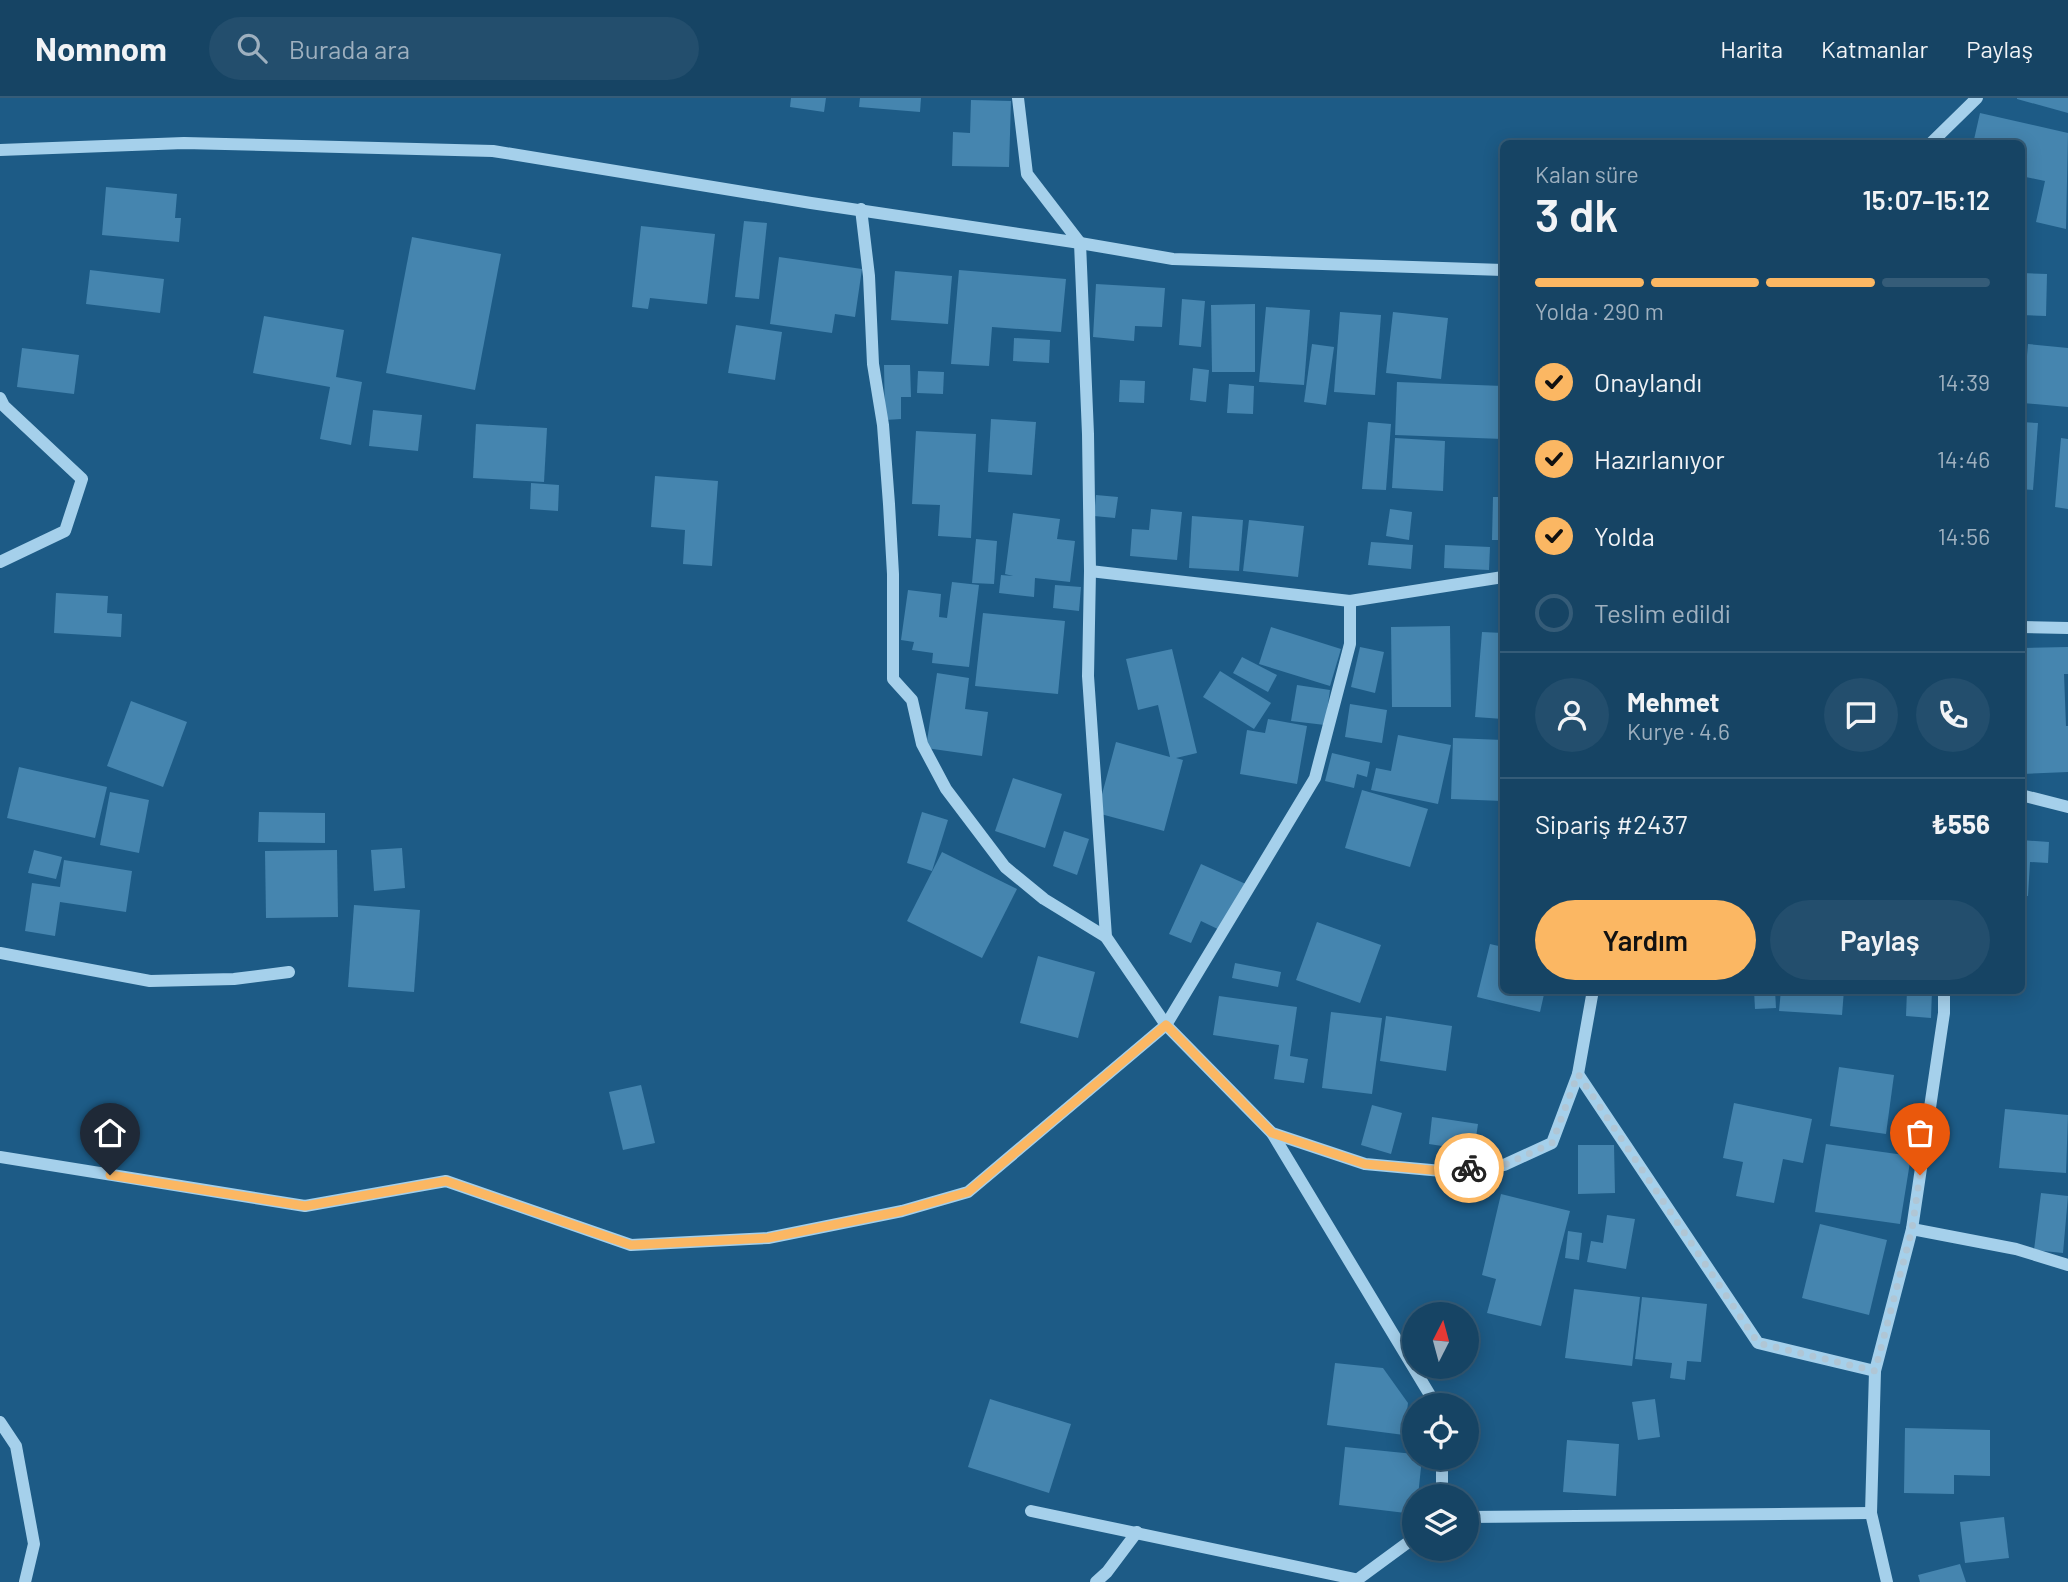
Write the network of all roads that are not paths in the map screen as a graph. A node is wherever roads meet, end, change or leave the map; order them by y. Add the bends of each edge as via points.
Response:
1 (1018, 98) edge
2 (1977, 98) edge
3 (1934, 140) edge
4 (0, 150) edge
5 (860, 209) junction
6 (1080, 243) junction
7 (1500, 271) edge
8 (0, 398) edge
9 (0, 562) edge
10 (1090, 571) junction
11 (1500, 577) edge
12 (1350, 601) junction
13 (2025, 627) edge
14 (2068, 628) edge
15 (2025, 796) edge
16 (2068, 807) edge
17 (1105, 937) junction
18 (0, 953) edge
19 (289, 972) dead end
20 (1593, 994) edge
21 (1944, 994) edge
22 (1166, 1025) junction
23 (1578, 1074) junction
24 (1272, 1133) junction
25 (0, 1157) edge
26 (1912, 1229) junction
27 (2068, 1265) edge
28 (1875, 1371) junction
29 (1429, 1393) edge
30 (0, 1422) edge
31 (1031, 1511) dead end
32 (1871, 1513) junction
33 (1479, 1517) edge
34 (1137, 1532) junction
35 (1402, 1547) edge
36 (1355, 1581) edge
37 (25, 1582) edge
38 (1096, 1582) edge
39 (1887, 1582) edge

1 - 6 street via 1027,174
2 - 3 street
4 - 5 street via 184,143 493,151
5 - 6 street
5 - 17 street via 888,491 893,679 912,700 922,744 946,789 1005,867 1044,899
6 - 7 street via 1173,259
6 - 10 street
8 - 9 street via 82,479 65,531
10 - 12 street
10 - 17 street via 1088,677
11 - 12 street
12 - 22 street via 1350,644 1315,778
13 - 14 street
15 - 16 street
17 - 22 street
18 - 19 street via 150,981
20 - 23 street
21 - 26 street
22 - 24 street
22 - 25 street via 968,1192 902,1211 768,1238 631,1245 446,1181 305,1206
23 - 24 street via 1552,1143 1504,1165 1442,1171 1365,1164
23 - 28 street via 1758,1343
24 - 29 street
26 - 27 street via 2016,1249
26 - 28 street
28 - 32 street
30 - 37 street via 16,1446 34,1544
31 - 34 street
32 - 33 street
32 - 39 street
34 - 36 street
34 - 38 street
35 - 36 street

